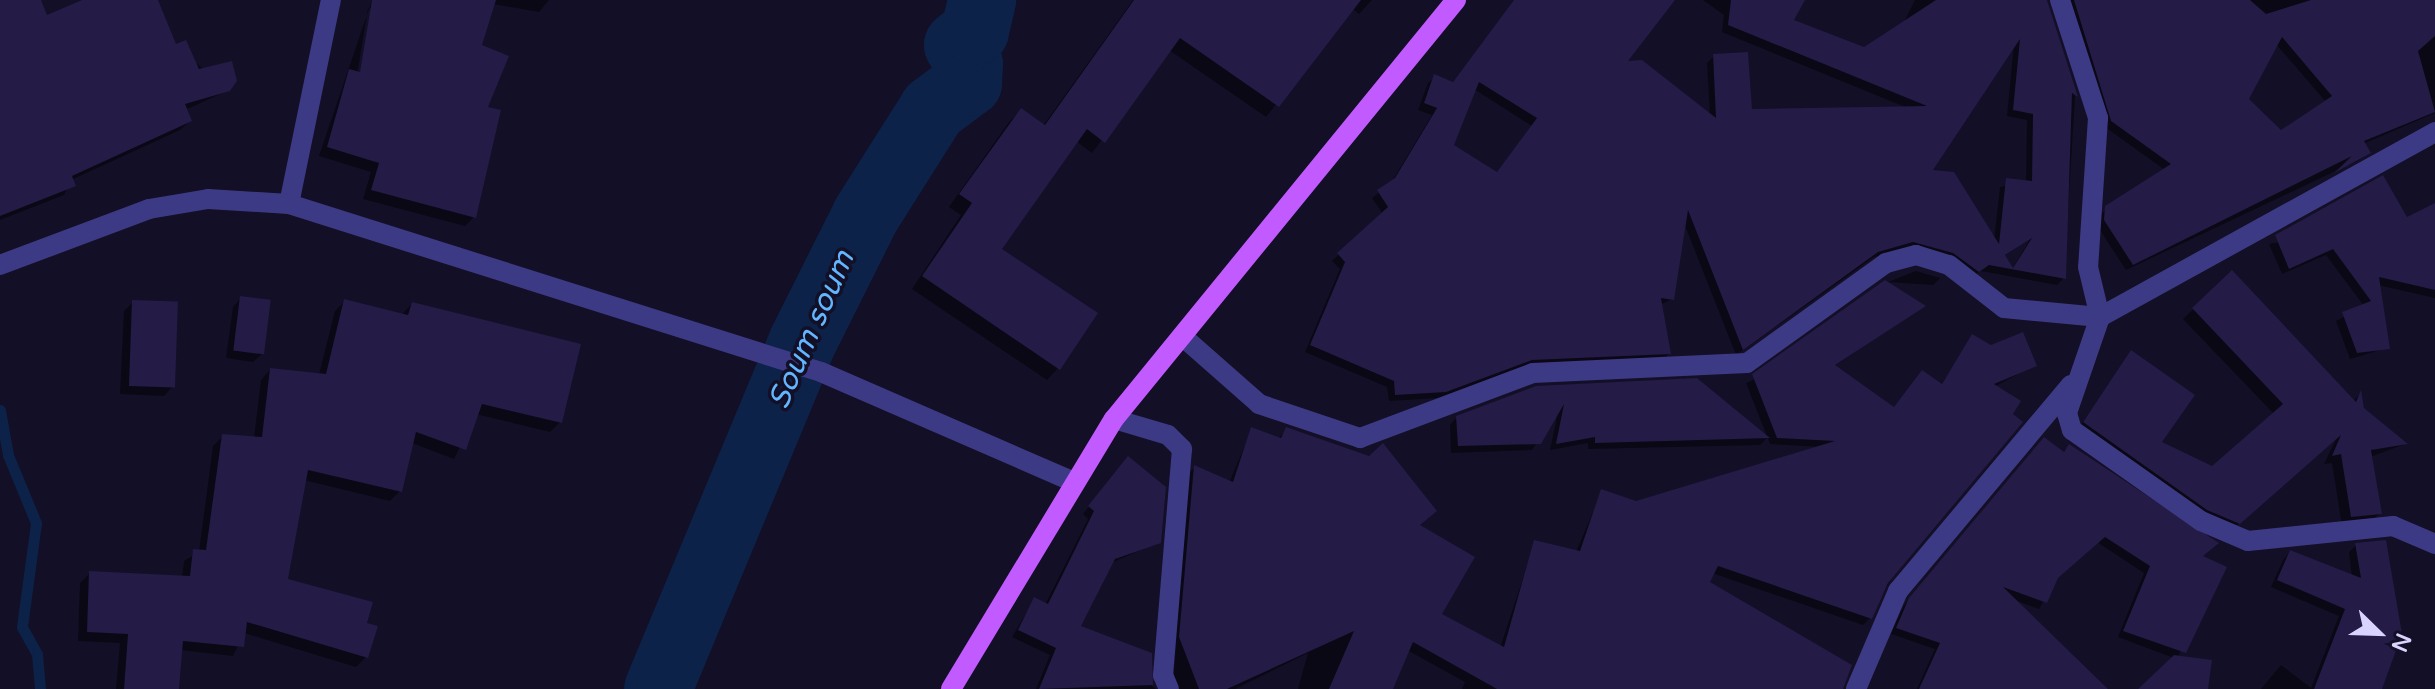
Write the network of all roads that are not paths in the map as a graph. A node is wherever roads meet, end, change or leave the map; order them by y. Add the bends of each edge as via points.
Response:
1 (331, 0) edge
2 (1456, 0) edge
3 (2060, 0) edge
4 (2435, 132) edge
5 (289, 204) junction
6 (0, 265) edge
7 (2100, 317) junction
8 (1182, 336) junction
9 (2090, 360) junction
10 (1114, 419) junction
11 (1072, 481) junction
12 (2435, 544) edge
13 (951, 689) edge
14 (1169, 689) edge
15 (1856, 689) edge

1 - 5 street
2 - 8 main road
3 - 7 street via 2098,118 2088,267
4 - 7 street
5 - 6 street via 208,199 149,209
5 - 11 street via 821,372
7 - 8 street via 2004,308 1949,265 1916,255 1886,263 1747,363 1533,373 1360,438 1259,404
7 - 9 street
8 - 10 main road
9 - 12 street via 2067,413 2072,430 2201,521 2248,541 2393,526
9 - 15 street via 1898,591
10 - 11 main road
10 - 14 street via 1168,435 1182,449 1163,675
11 - 13 main road

